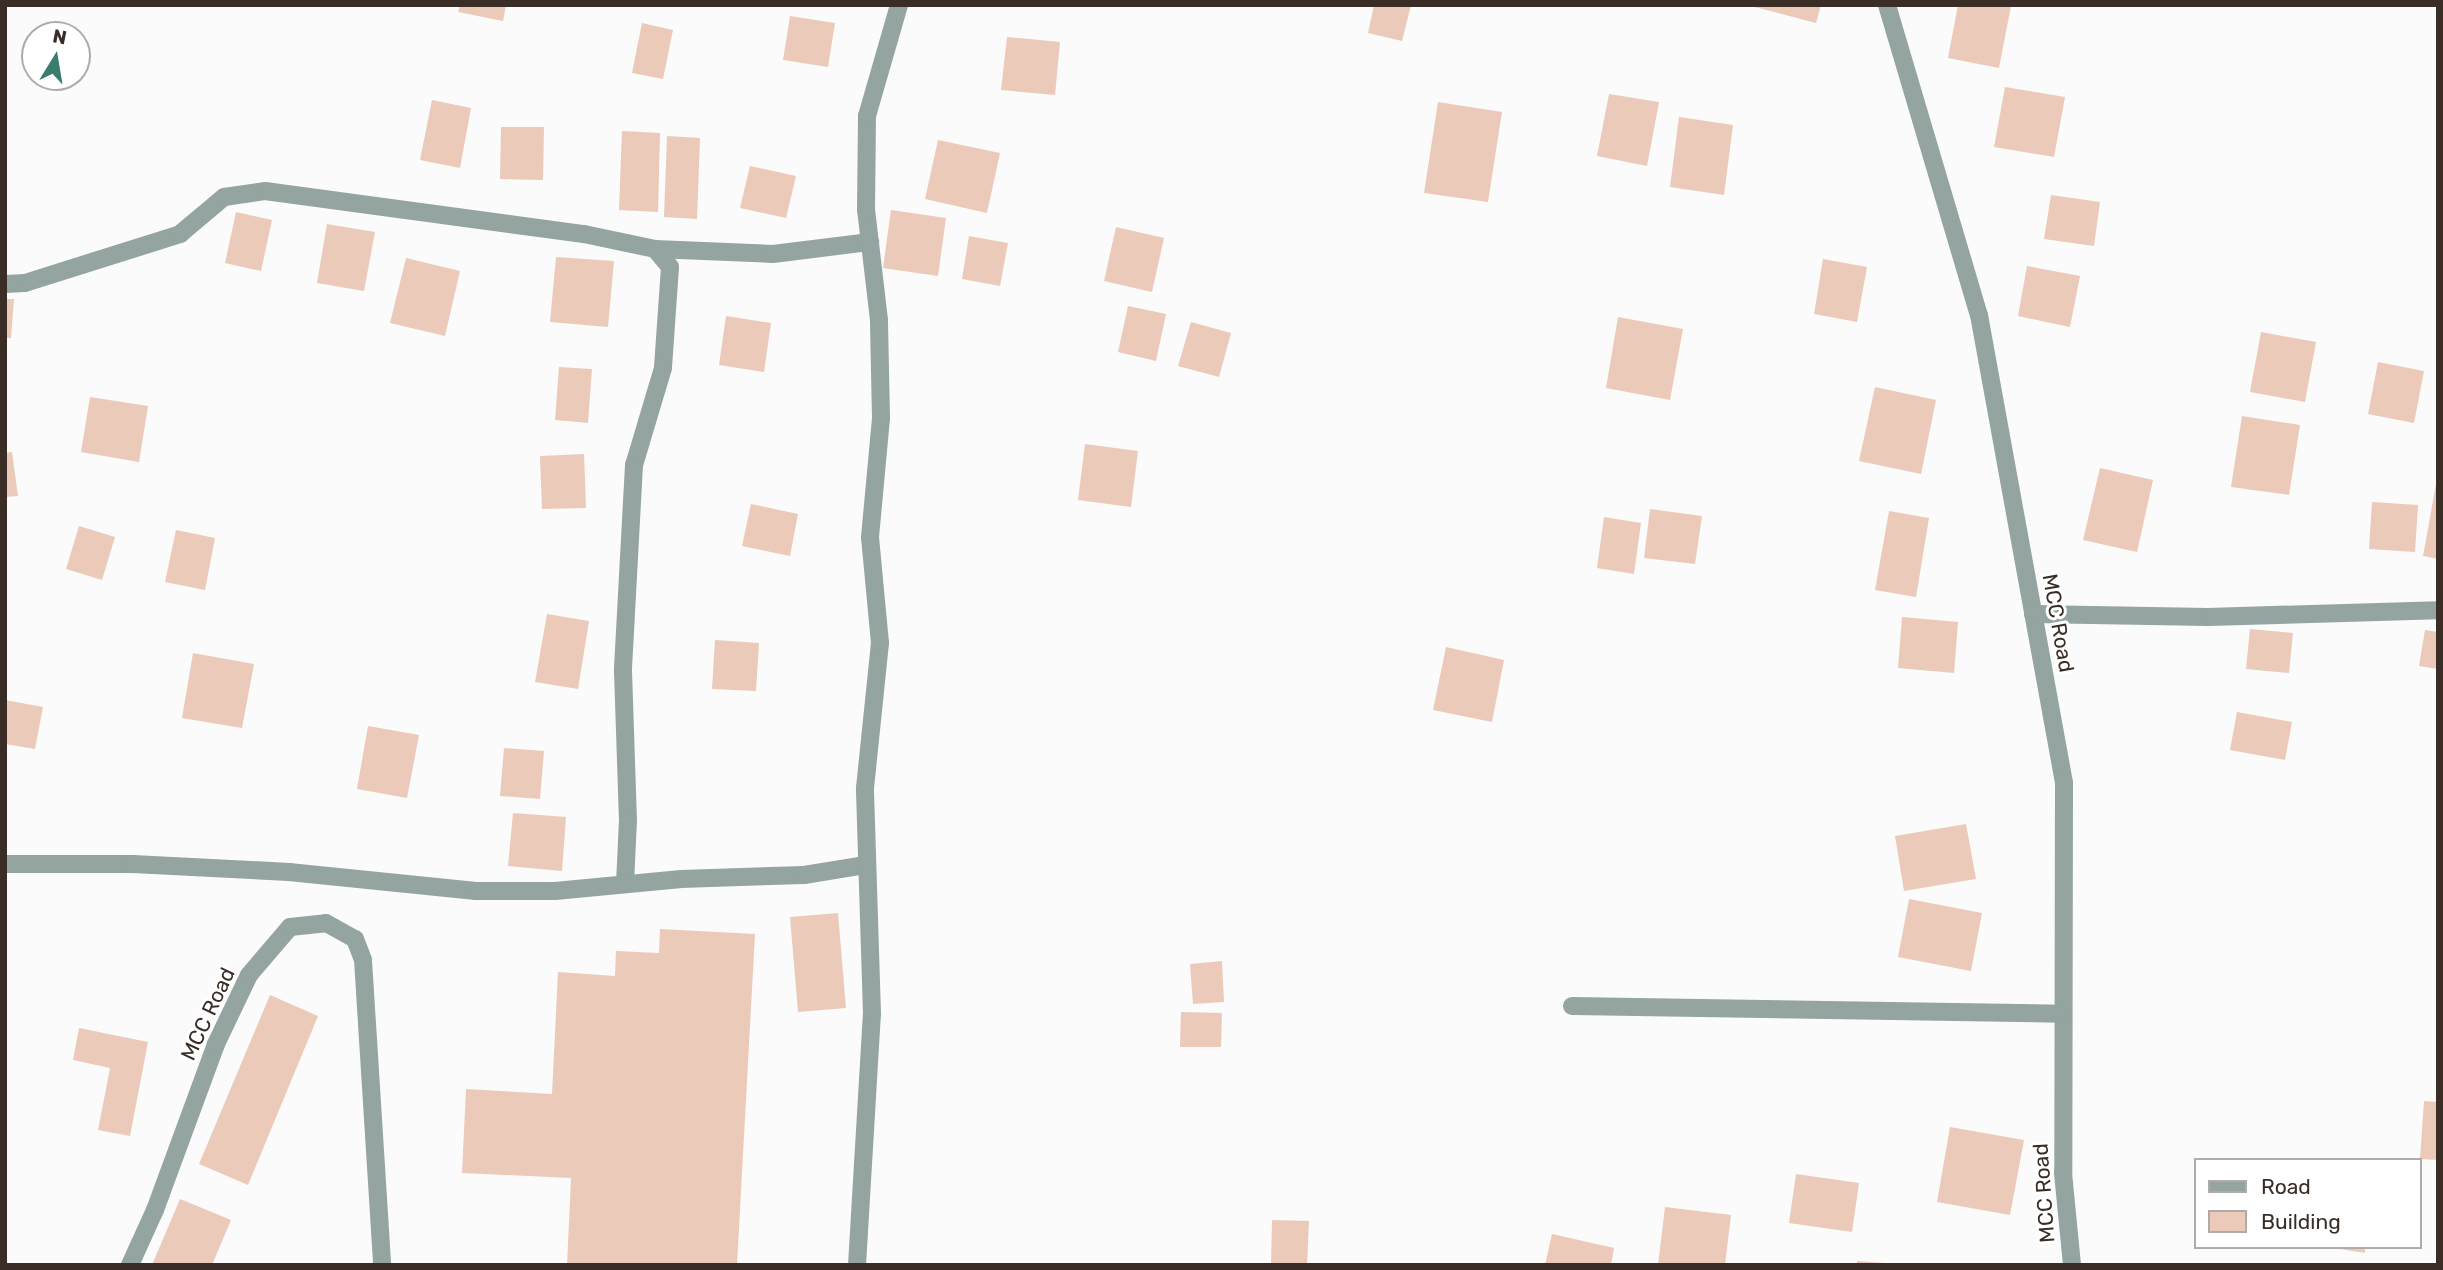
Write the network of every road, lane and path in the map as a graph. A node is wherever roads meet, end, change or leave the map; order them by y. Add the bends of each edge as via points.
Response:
1 (898, 5) edge
2 (1887, 5) edge
3 (870, 242) junction
4 (655, 249) junction
5 (5, 284) edge
6 (2438, 610) edge
7 (2033, 614) junction
8 (5, 864) edge
9 (866, 865) junction
10 (625, 884) junction
11 (1572, 1006) dead end
12 (2063, 1014) junction
13 (131, 1265) edge
14 (382, 1265) edge
15 (857, 1265) edge
16 (2072, 1265) edge

1 - 3 street via 867,116
2 - 7 street, MCC Road via 1979,315
3 - 4 street via 773,254
3 - 9 street via 879,320 881,418 870,537 880,643 865,788
4 - 5 street via 584,234 265,191 223,197 180,234 25,283
4 - 10 street via 670,267 669,293 663,368 634,465 623,671 628,820
6 - 7 street via 2208,617
7 - 12 street, MCC Road via 2064,783
8 - 10 street via 133,864 289,872 476,891 555,891
9 - 10 street via 804,875
9 - 15 street via 872,1014
11 - 12 street
12 - 16 street, MCC Road via 2063,1173
13 - 14 street, MCC Road via 216,1044 248,975 290,927 326,923 355,939 363,960

